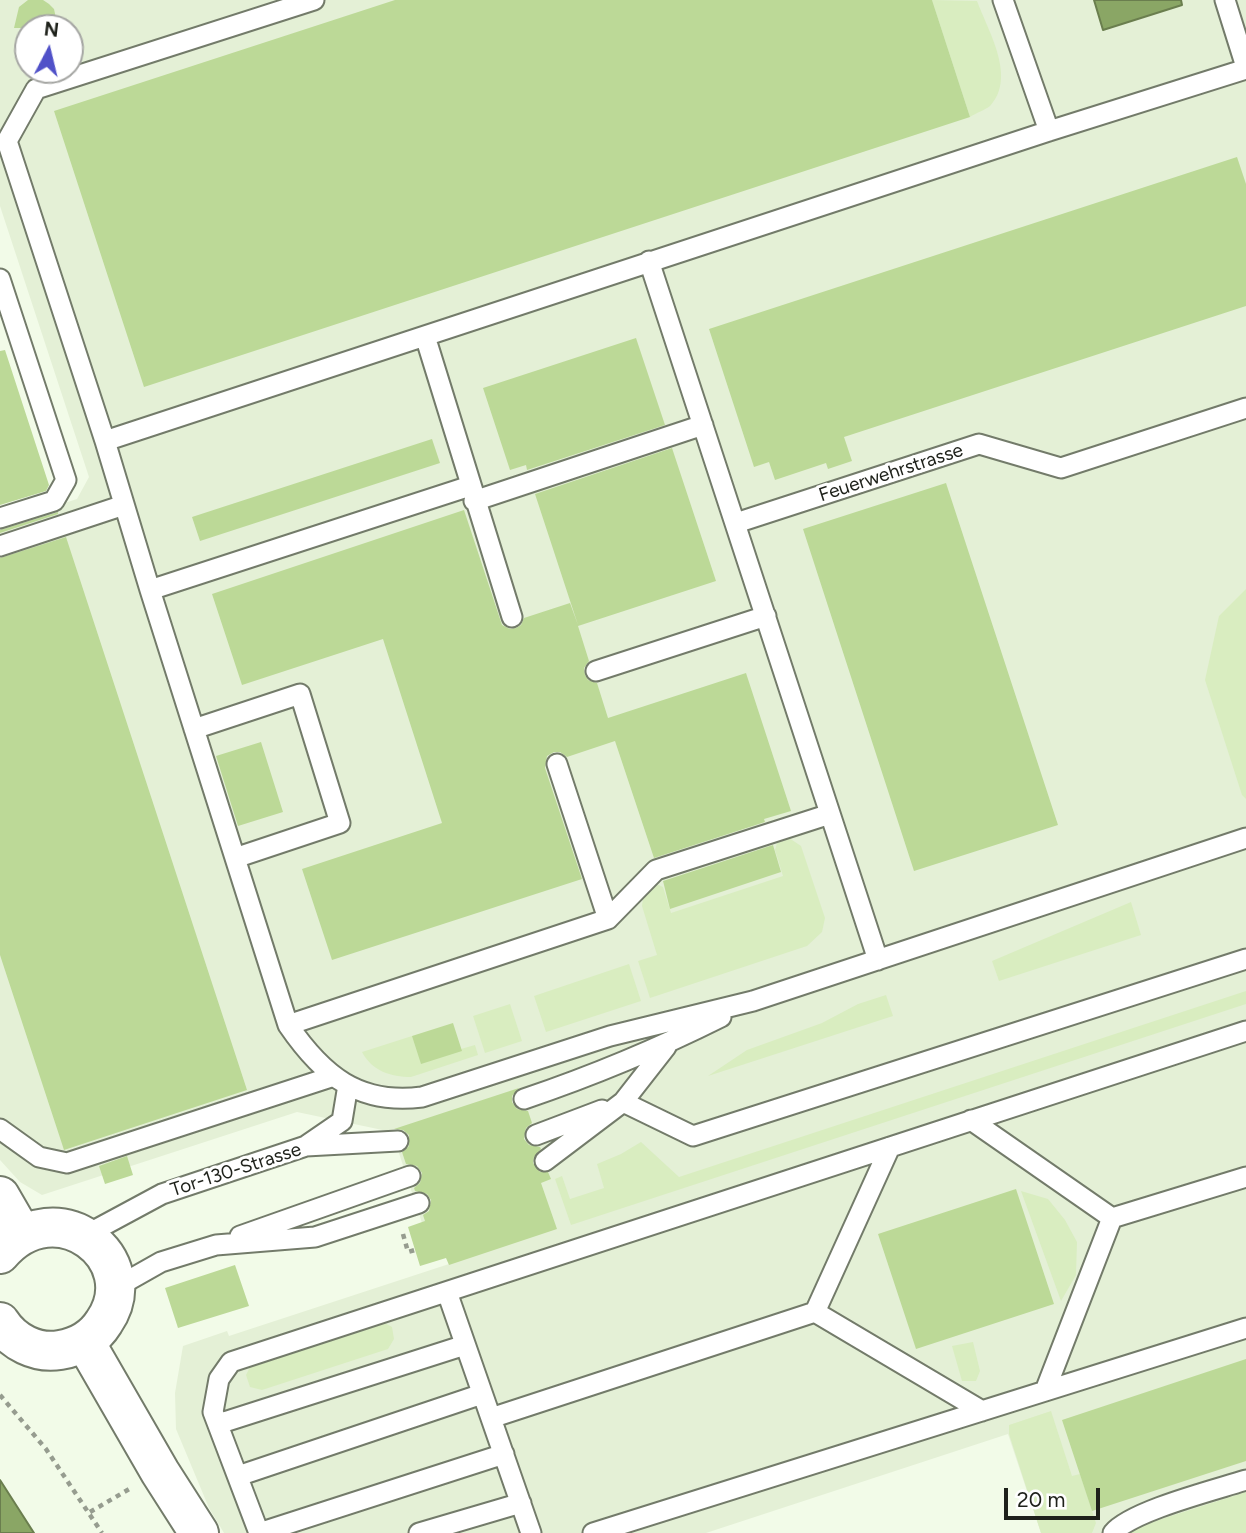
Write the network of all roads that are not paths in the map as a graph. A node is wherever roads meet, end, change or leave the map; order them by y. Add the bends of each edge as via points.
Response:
1 (314, 0) edge
2 (1003, 0) edge
3 (1225, 0) edge
4 (1246, 68) edge
5 (1049, 131) junction
6 (649, 261) junction
7 (0, 279) edge
8 (425, 336) junction
9 (1246, 408) edge
10 (704, 425) junction
11 (105, 441) junction
12 (472, 493) junction
13 (124, 505) junction
14 (0, 518) edge
15 (736, 523) junction
16 (0, 546) edge
17 (150, 590) junction
18 (766, 616) junction
19 (512, 617) dead end
20 (596, 671) dead end
21 (194, 729) junction
22 (557, 764) dead end
23 (830, 814) junction
24 (1246, 838) edge
25 (235, 858) junction
26 (608, 919) junction
27 (1246, 959) edge
28 (878, 960) junction
29 (753, 1001) junction
30 (288, 1025) junction
31 (1246, 1031) edge
32 (669, 1043) junction
33 (341, 1080) junction
34 (524, 1099) dead end
35 (623, 1102) junction
36 (971, 1120) junction
37 (0, 1129) edge
38 (536, 1135) dead end
39 (398, 1141) dead end
40 (306, 1146) junction
41 (890, 1147) junction
42 (545, 1161) dead end
43 (410, 1176) dead end
44 (1246, 1177) edge
45 (0, 1196) edge
46 (419, 1203) dead end
47 (1112, 1218) junction
48 (84, 1236) junction
49 (11, 1244) edge
50 (216, 1245) junction
51 (115, 1288) junction
52 (447, 1292) junction
53 (815, 1312) junction
54 (0, 1322) edge
55 (1246, 1328) edge
56 (85, 1342) junction
57 (465, 1345) junction
58 (1045, 1391) junction
59 (482, 1394) junction
60 (982, 1411) junction
61 (491, 1418) junction
62 (218, 1424) junction
63 (504, 1454) junction
64 (238, 1476) junction
65 (1246, 1480) edge
66 (521, 1503) junction
67 (199, 1533) edge
68 (419, 1533) edge
69 (531, 1533) edge
70 (593, 1533) edge
71 (1113, 1533) edge

1 - 11 lane via 36,89 7,141
2 - 5 lane
3 - 4 lane
4 - 5 lane
5 - 6 lane
6 - 8 lane
6 - 10 lane
7 - 14 lane via 66,480 54,501
8 - 11 lane
8 - 12 lane
9 - 15 lane, Feuerwehrstrasse via 1061,468 979,444
10 - 12 lane
10 - 15 lane
11 - 13 lane
12 - 17 lane
12 - 19 lane
13 - 16 lane
13 - 17 lane
15 - 18 lane
17 - 21 lane
18 - 20 lane
18 - 23 lane
21 - 25 lane
21 - 25 lane via 300,694 340,823
22 - 26 lane
23 - 26 lane via 656,870
23 - 28 lane
24 - 28 lane
25 - 30 lane
26 - 30 lane
27 - 35 lane via 693,1136
28 - 29 lane
29 - 32 lane
29 - 33 lane via 610,1036 422,1097 376,1097
30 - 33 lane via 304,1050
31 - 36 lane
32 - 34 lane
32 - 35 lane
33 - 37 lane via 67,1163 39,1157
33 - 40 lane via 342,1121
35 - 38 lane
35 - 42 lane
36 - 41 lane
36 - 47 lane
39 - 40 lane, Tor-130-Strasse
40 - 48 lane, Tor-130-Strasse via 162,1194
41 - 52 lane
41 - 53 lane
43 - 50 lane
44 - 47 lane
45 - 49 street
46 - 50 lane via 314,1237
47 - 58 lane
48 - 49 street via 54,1226 37,1228
48 - 51 street via 106,1258
50 - 51 lane via 161,1262
51 - 56 street via 107,1318
52 - 57 lane
52 - 62 lane via 231,1362 219,1379 213,1412
53 - 60 lane
53 - 61 lane
54 - 56 street via 19,1342 35,1349 69,1349
55 - 58 lane
56 - 67 street
57 - 59 lane
57 - 62 lane
58 - 60 lane
59 - 61 lane
59 - 64 lane
60 - 70 lane
61 - 63 lane
62 - 64 lane
63 - 64 lane via 259,1533
63 - 66 lane
65 - 71 lane via 1139,1515
66 - 68 lane
66 - 69 lane

